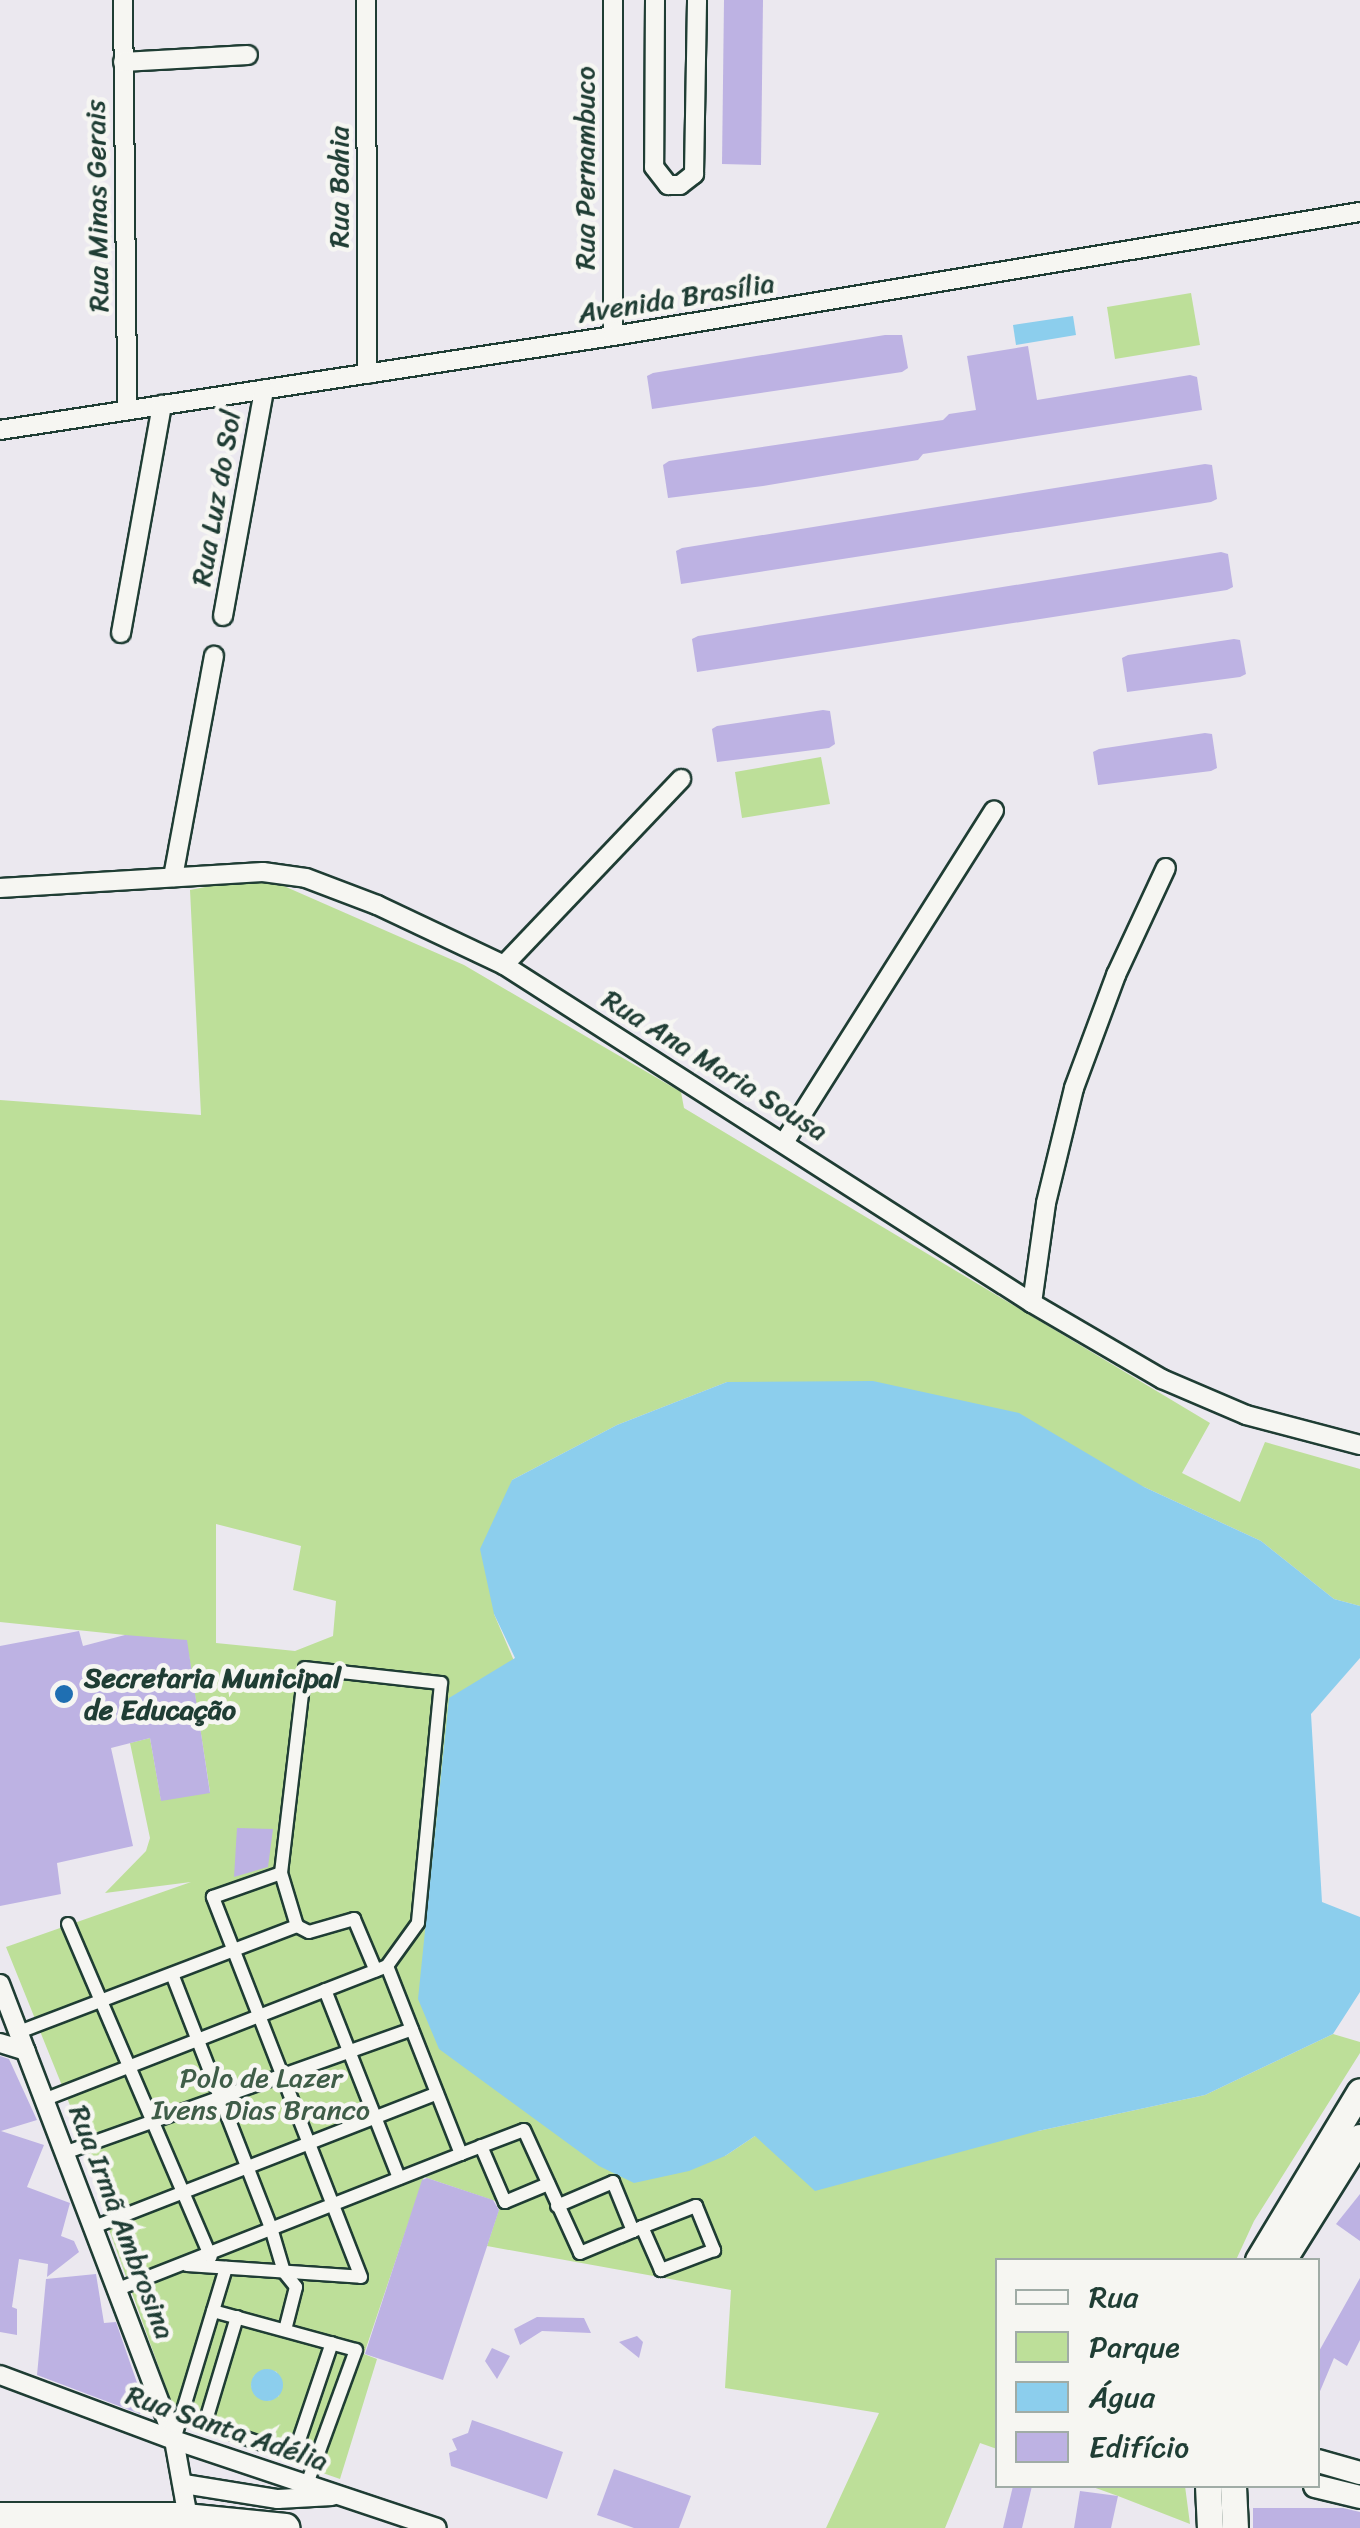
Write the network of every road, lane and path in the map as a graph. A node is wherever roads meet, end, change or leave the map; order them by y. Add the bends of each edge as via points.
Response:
1 (123, 0) edge
2 (366, 0) edge
3 (613, 0) edge
4 (655, 0) edge
5 (697, 0) edge
6 (248, 55) dead end
7 (123, 62) junction
8 (1360, 212) edge
9 (613, 336) junction
10 (367, 374) junction
11 (264, 390) junction
12 (162, 405) junction
13 (127, 410) junction
14 (0, 430) edge
15 (222, 616) dead end
16 (121, 633) dead end
17 (214, 656) dead end
18 (680, 780) dead end
19 (994, 810) dead end
20 (1166, 868) dead end
21 (174, 877) junction
22 (0, 888) edge
23 (504, 965) junction
24 (785, 1141) junction
25 (1032, 1303) junction
26 (1360, 1445) edge
27 (281, 1873) junction
28 (68, 1924) dead end
29 (297, 1926) junction
30 (234, 1950) junction
31 (382, 1968) junction
32 (172, 1974) junction
33 (0, 1984) edge
34 (325, 1990) junction
35 (104, 2001) junction
36 (261, 2016) junction
37 (412, 2028) junction
38 (19, 2032) junction
39 (197, 2040) junction
40 (0, 2043) edge
41 (26, 2052) junction
42 (351, 2052) junction
43 (132, 2066) junction
44 (285, 2076) junction
45 (1360, 2091) edge
46 (437, 2094) junction
47 (46, 2099) junction
48 (218, 2100) junction
49 (378, 2116) junction
50 (152, 2122) junction
51 (1360, 2137) edge
52 (311, 2142) junction
53 (481, 2146) junction
54 (68, 2152) junction
55 (461, 2154) junction
56 (247, 2168) junction
57 (399, 2178) junction
58 (548, 2184) junction
59 (181, 2192) junction
60 (336, 2203) junction
61 (558, 2206) junction
62 (94, 2227) junction
63 (272, 2228) junction
64 (637, 2229) junction
65 (1259, 2258) edge
66 (1283, 2258) edge
67 (217, 2262) junction
68 (284, 2272) junction
69 (119, 2290) junction
70 (213, 2311) junction
71 (237, 2317) junction
72 (285, 2330) junction
73 (332, 2344) junction
74 (0, 2375) edge
75 (204, 2424) junction
76 (174, 2440) junction
77 (200, 2446) junction
78 (294, 2455) junction
79 (1320, 2462) edge
80 (1360, 2473) edge
81 (286, 2476) junction
82 (184, 2484) junction
83 (307, 2484) junction
84 (1320, 2487) edge
85 (1208, 2488) edge
86 (1233, 2488) edge
87 (335, 2495) junction
88 (1360, 2497) edge
89 (0, 2516) edge
90 (185, 2524) edge
91 (264, 2527) edge
92 (437, 2528) edge
93 (1210, 2528) edge
94 (1235, 2528) edge

1 - 7 street, Rua Minas Gerais
2 - 10 street, Rua Bahia
3 - 9 street, Rua Pernambuco
4 - 5 street via 654,168 668,184 680,185 694,174
6 - 7 street
7 - 13 street, Rua Minas Gerais
8 - 9 street, Avenida Brasília
9 - 10 street, Avenida Brasília
10 - 11 street, Avenida Brasília
11 - 12 street, Avenida Brasília
11 - 15 street, Rua Luz do Sol
12 - 13 street, Avenida Brasília
12 - 16 street
13 - 14 street, Avenida Brasília
17 - 21 street
18 - 23 street
19 - 24 street
20 - 25 street via 1074,1088 1046,1203
21 - 22 street, Rua Ana Maria Sousa
21 - 23 street, Rua Ana Maria Sousa via 264,872 306,878
23 - 24 street, Rua Ana Maria Sousa
24 - 25 street, Rua Ana Maria Sousa
25 - 26 street, Rua Ana Maria Sousa via 1211,1402
27 - 29 street
27 - 30 street via 213,1897
27 - 31 street via 305,1668 441,1683 418,1923
28 - 35 street
29 - 30 street
29 - 31 street via 309,1932 354,1918
30 - 32 street
30 - 36 street
31 - 34 street
31 - 37 street
32 - 35 street
32 - 39 street
33 - 38 street, Rua Irmã Ambrosina
34 - 36 street
34 - 42 street
35 - 38 street
35 - 43 street
36 - 39 street
36 - 44 street
37 - 42 street
37 - 46 street
38 - 41 street, Rua Irmã Ambrosina
39 - 43 street
39 - 48 street
40 - 41 street
41 - 47 street, Rua Irmã Ambrosina
42 - 44 street
42 - 49 street
43 - 47 street
43 - 50 street
44 - 48 street
44 - 52 street
45 - 65 main road
46 - 49 street
46 - 55 street
47 - 54 street, Rua Irmã Ambrosina
48 - 50 street
48 - 56 street
49 - 52 street
49 - 57 street
50 - 54 street
50 - 59 street
51 - 66 main road
52 - 56 street
52 - 60 street
53 - 55 street
53 - 58 street via 524,2130
53 - 58 street via 505,2202
54 - 62 street, Rua Irmã Ambrosina
55 - 57 street
56 - 59 street
56 - 63 street
57 - 60 street
58 - 61 street
59 - 62 street
59 - 67 street
60 - 63 street
60 - 68 street via 361,2278
61 - 64 street via 614,2182
61 - 64 street via 580,2253
62 - 69 street, Rua Irmã Ambrosina
63 - 67 street
63 - 68 street
64 - 64 street via 696,2206 714,2250 660,2270
67 - 68 street
67 - 69 street via 180,2264
67 - 70 street
68 - 72 street via 296,2287
69 - 76 street, Rua Irmã Ambrosina
70 - 71 street
70 - 76 street
71 - 72 street
71 - 75 street
72 - 73 street
73 - 78 street
73 - 83 street via 356,2350
74 - 76 street, Rua Santa Adélia
75 - 77 street
75 - 78 street
76 - 77 street, Rua Santa Adélia
76 - 82 street, Rua Irmã Ambrosina
77 - 81 street, Rua Santa Adélia
78 - 81 street
79 - 80 street
81 - 83 street, Rua Santa Adélia
82 - 87 street via 278,2499
82 - 90 street, Rua Irmã Ambrosina
83 - 87 street, Rua Santa Adélia
84 - 88 street
85 - 93 main road
86 - 94 main road
87 - 92 street, Rua Santa Adélia
89 - 90 main road
90 - 91 main road

